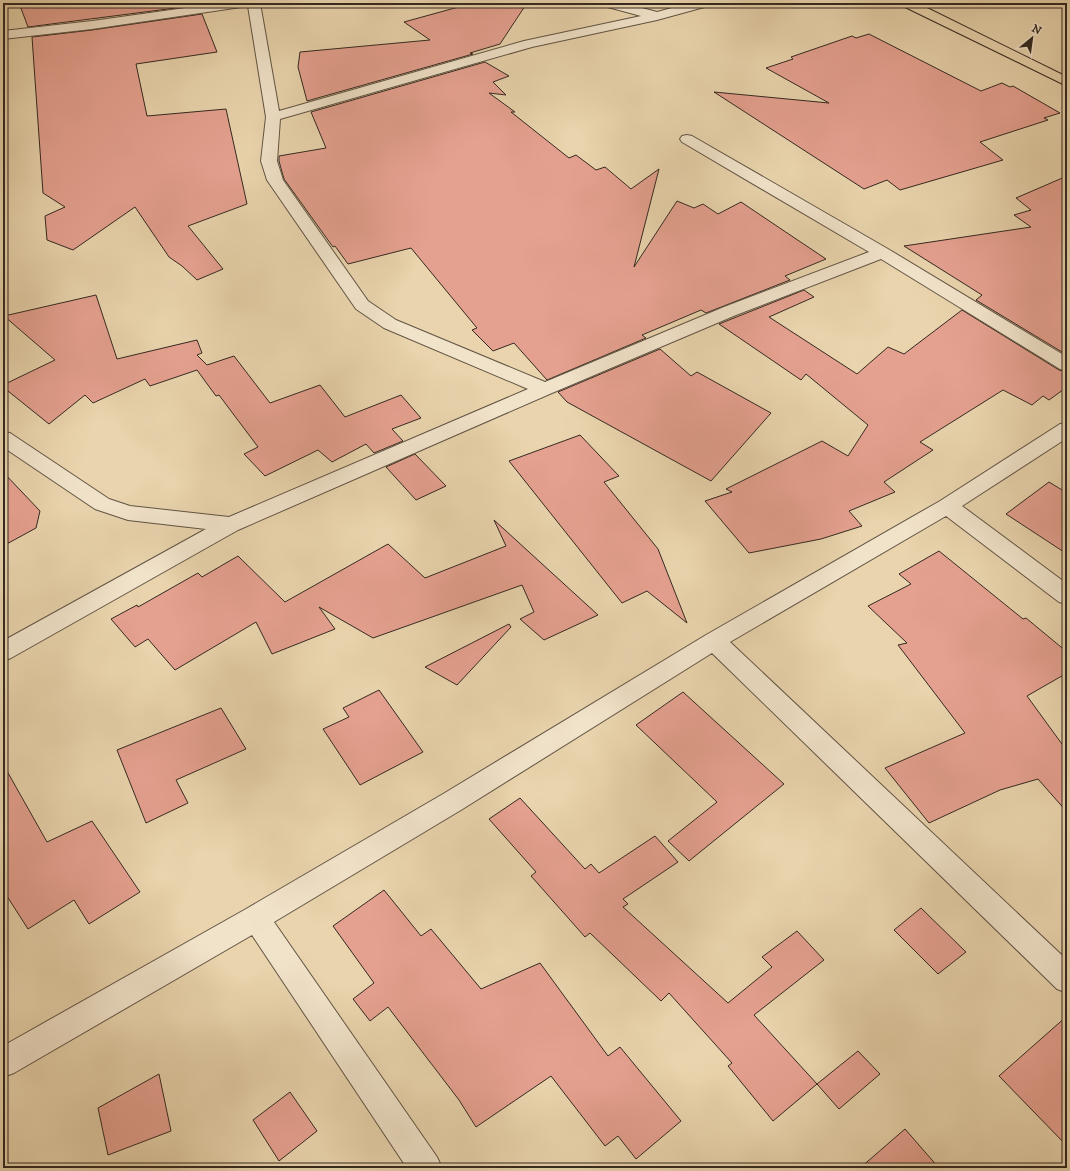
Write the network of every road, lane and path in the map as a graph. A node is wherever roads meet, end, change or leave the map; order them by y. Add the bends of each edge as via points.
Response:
1 (247, 3) edge
2 (254, 3) edge
3 (608, 3) edge
4 (704, 3) edge
5 (907, 3) edge
6 (657, 16) junction
7 (3, 35) edge
8 (1067, 82) edge
9 (273, 117) junction
10 (687, 139) dead end
11 (882, 253) junction
12 (1067, 365) edge
13 (545, 389) junction
14 (1067, 429) edge
15 (3, 438) edge
16 (947, 506) junction
17 (231, 525) junction
18 (1067, 596) edge
19 (714, 642) junction
20 (3, 652) edge
21 (256, 918) junction
22 (1067, 979) edge
23 (3, 1062) edge
24 (426, 1168) edge

1 - 7 street
2 - 9 street
3 - 6 street
4 - 6 street
5 - 8 main road
6 - 9 street via 529,44
9 - 13 street via 269,161 275,180 362,305 390,324
10 - 11 street
11 - 12 street
11 - 13 street via 730,311
13 - 17 street
14 - 16 street
15 - 17 street via 102,504 128,513
16 - 18 street
16 - 19 street
17 - 20 street
19 - 21 street via 514,765
19 - 22 street
21 - 23 street
21 - 24 street

